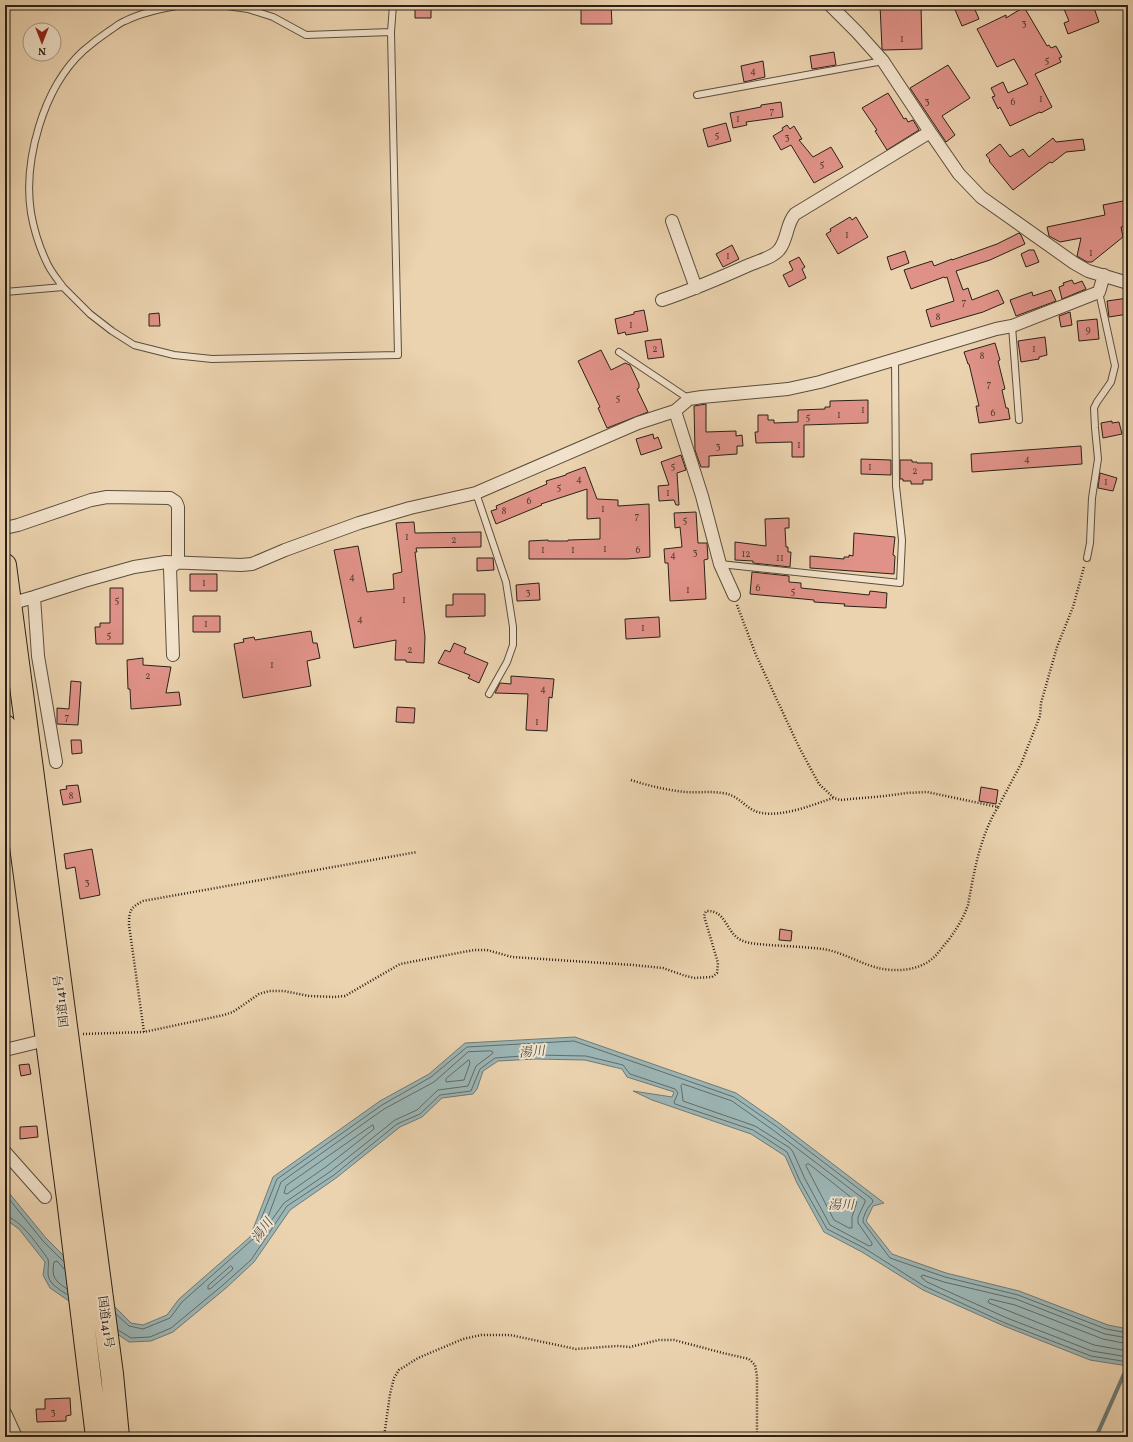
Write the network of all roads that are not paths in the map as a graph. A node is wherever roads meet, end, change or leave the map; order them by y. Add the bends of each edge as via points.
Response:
1 (183, 5) edge
2 (220, 5) edge
3 (393, 5) edge
4 (830, 5) edge
5 (392, 32) junction
6 (883, 61) junction
7 (697, 95) dead end
8 (930, 132) junction
9 (672, 221) dead end
10 (1104, 276) junction
11 (1128, 283) edge
12 (63, 287) junction
13 (696, 288) junction
14 (5, 292) edge
15 (1100, 292) junction
16 (662, 300) dead end
17 (1012, 326) junction
18 (619, 352) dead end
19 (896, 360) junction
20 (689, 399) junction
21 (676, 411) junction
22 (1019, 420) dead end
23 (476, 493) junction
24 (5, 528) edge
25 (1087, 558) road end
26 (178, 562) junction
27 (720, 564) junction
28 (5, 565) edge
29 (734, 595) road end
30 (34, 597) junction
31 (8, 604) edge
32 (172, 655) dead end
33 (489, 694) dead end
34 (5, 726) edge
35 (56, 762) dead end
36 (56, 1037) junction
37 (5, 1050) edge
38 (5, 1152) edge
39 (45, 1197) dead end
40 (81, 1222) junction
41 (5, 1413) edge
42 (16, 1437) edge
43 (97, 1437) edge
44 (118, 1437) edge

1 - 12 lane via 153,10 124,21 82,51 65,72 43,114 35,137 29,189 38,241 48,266
2 - 5 lane via 248,9 273,17 306,35
3 - 5 lane
4 - 6 street
5 - 12 lane via 398,355 212,359 174,355 134,345 90,314
6 - 7 lane
6 - 8 street
8 - 10 street via 959,174 981,197 1074,263
8 - 13 street via 796,214 790,220 784,244 778,252
9 - 13 street
10 - 11 street
10 - 15 street
12 - 14 lane
13 - 16 street
15 - 17 street
15 - 25 lane via 1115,366 1111,382 1094,408 1098,459
17 - 19 street
17 - 22 lane
18 - 20 lane
19 - 20 street via 788,389
19 - 27 lane via 896,486 902,540 900,583
20 - 21 street
21 - 23 street via 638,423
21 - 27 street
23 - 26 street via 359,523 252,564
23 - 33 lane via 506,582 513,627 513,645 507,662
24 - 26 street via 107,497 170,498 178,507
26 - 30 street via 134,567
26 - 32 street via 170,568
27 - 29 street
28 - 31 highway, 国道141号
30 - 31 street
30 - 35 street via 38,656
31 - 36 highway, 国道141号
34 - 36 highway, 国道141号
36 - 37 street
36 - 40 highway, 国道141号
38 - 39 street
40 - 43 highway, 国道141号 via 90,1377
40 - 44 highway, 国道141号 via 112,1374
41 - 42 street

